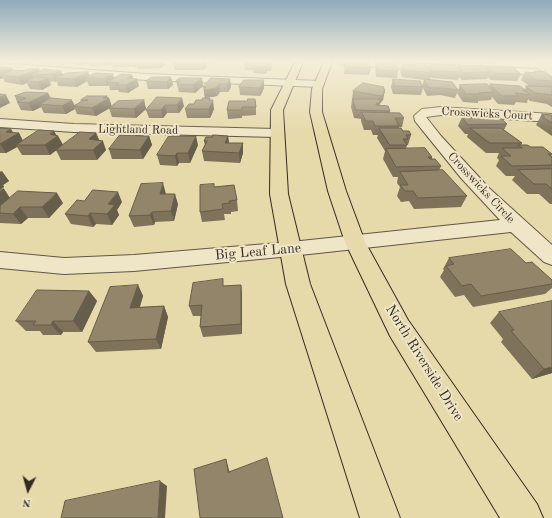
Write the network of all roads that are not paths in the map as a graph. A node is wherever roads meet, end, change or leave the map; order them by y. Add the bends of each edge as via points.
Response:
1 (287, 86) edge
2 (319, 86) edge
3 (423, 114) joint
4 (552, 118) edge
5 (0, 122) edge
6 (276, 133) junction
7 (515, 225) junction
8 (355, 242) junction
9 (291, 249) junction
10 (552, 257) edge
11 (0, 260) edge
12 (380, 518) edge
13 (522, 518) edge

1 - 6 main road via 277,110
2 - 8 main road, North Riverside Drive via 316,112 337,191
3 - 4 street, Crosswicks Court via 441,111
3 - 7 street, Crosswicks Circle via 420,116 421,121 453,161
5 - 6 street, Lightland Road via 74,128
6 - 9 main road via 279,194
7 - 8 street, Big Leaf Lane
7 - 10 street, Crosswicks Circle
8 - 9 street, Big Leaf Lane
8 - 13 main road, North Riverside Drive via 399,328
9 - 11 street, Big Leaf Lane via 134,263 64,266
9 - 12 main road via 298,284

